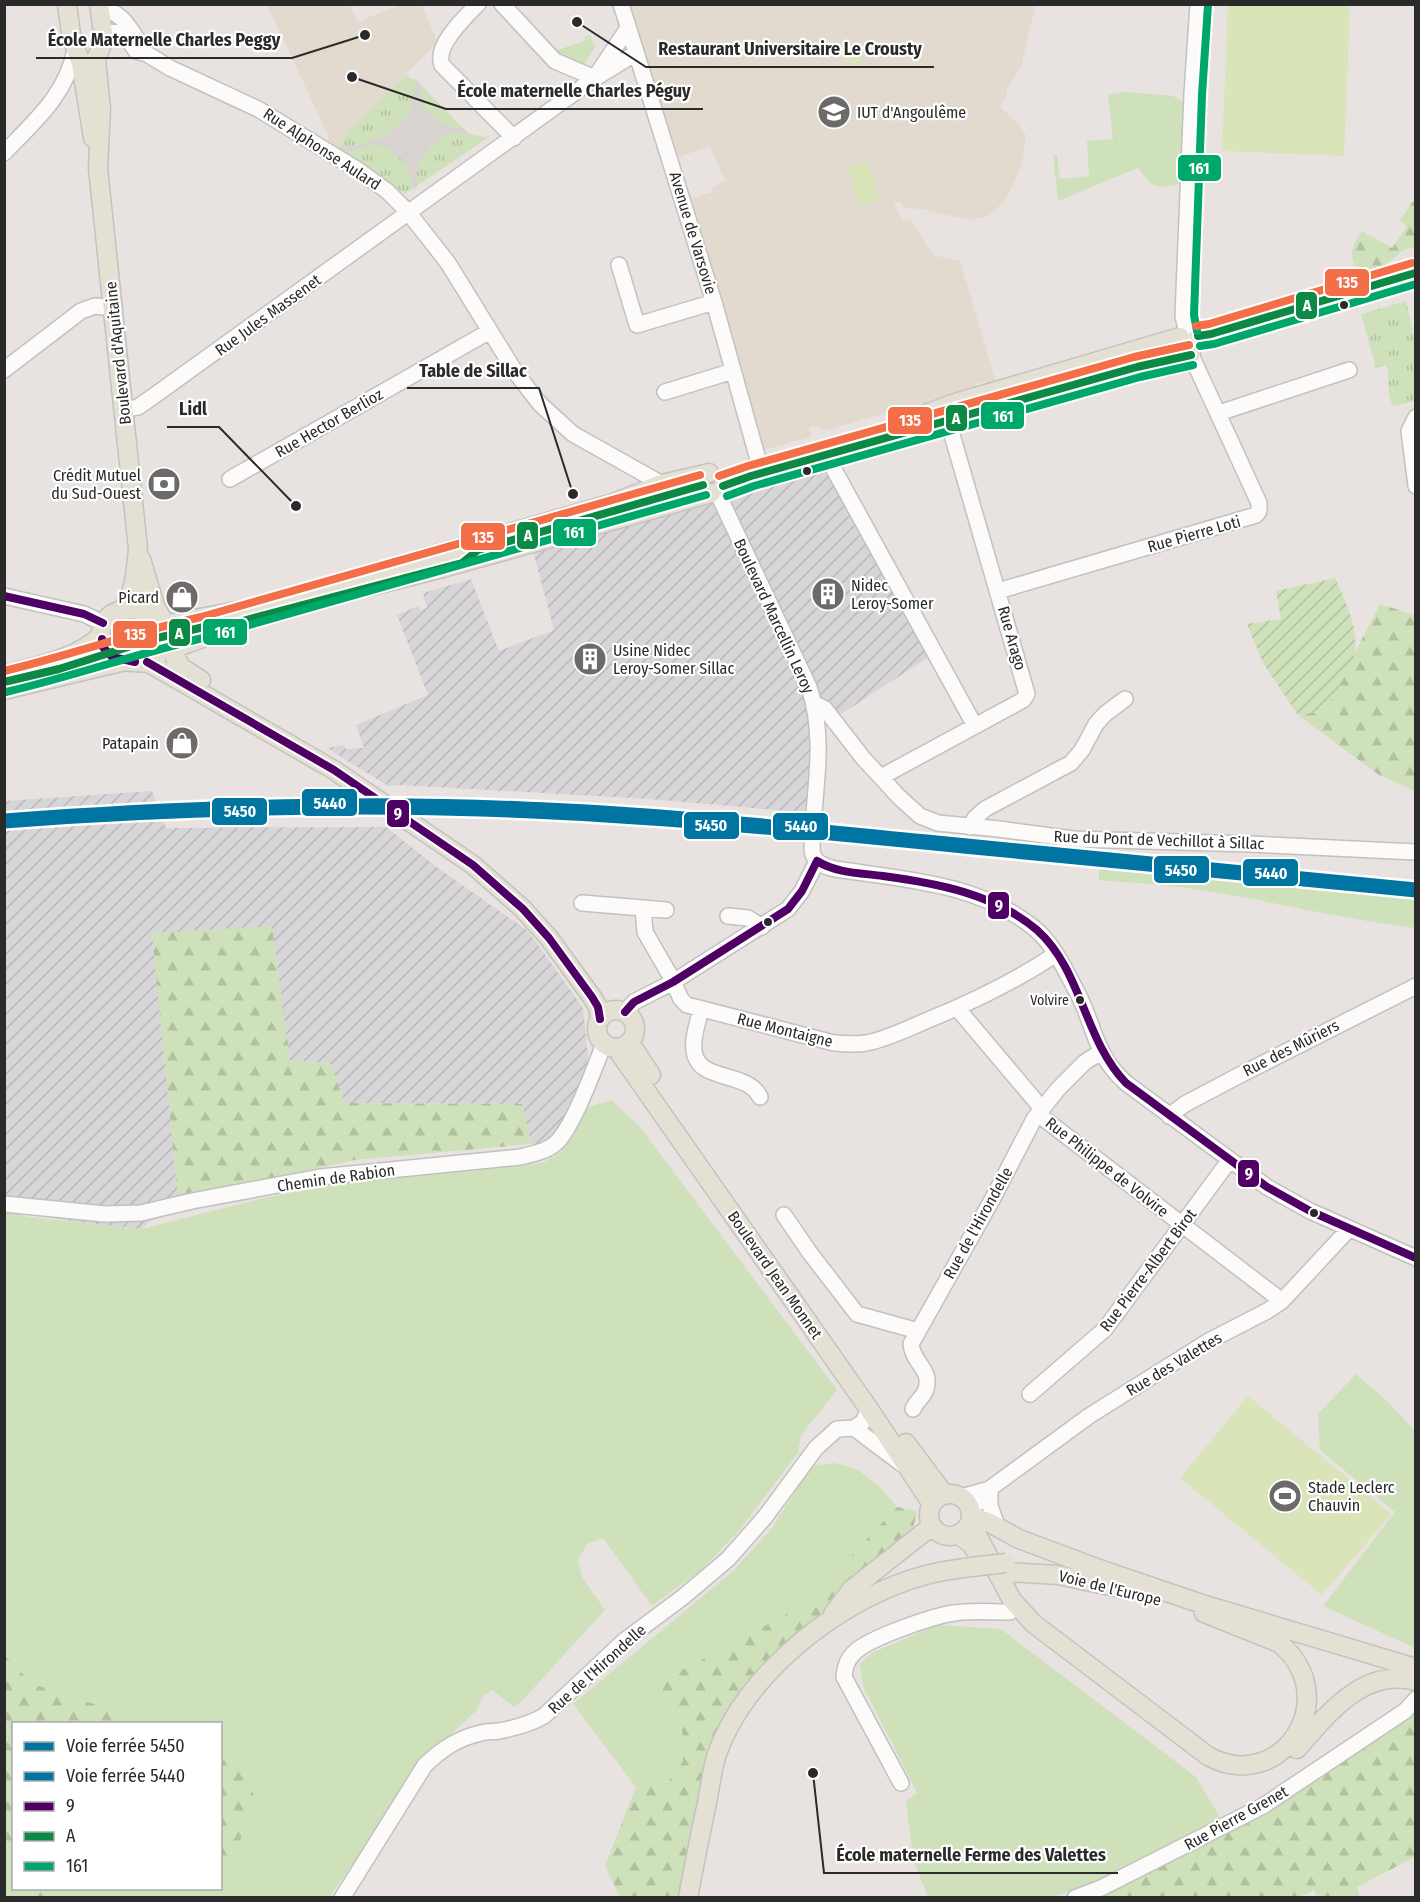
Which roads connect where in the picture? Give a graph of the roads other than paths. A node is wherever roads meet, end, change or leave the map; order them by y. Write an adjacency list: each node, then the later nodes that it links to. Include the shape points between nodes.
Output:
1 (478, 4): 16 (street, via 459,22 440,58)
2 (502, 4): 13 (street, via 555,61)
3 (621, 4): 7 (street, Avenue de Varsovie)
4 (1198, 4): 26 (street, Rue Pierre Loti, via 1183,316)
5 (66, 5): 9 (main road, Boulevard d'Aquitaine)
6 (99, 6): 8 (main road, Boulevard d'Aquitaine); 12 (street, Rue Alphonse Aulard, via 124,20)
7 (628, 28): 11 (street, Avenue de Varsovie); 13 (street)
8 (102, 33): 10 (main road, Boulevard d'Aquitaine, via 104,40); 12 (street, Rue Alphonse Aulard, via 123,32 136,51)
9 (75, 50): 10 (main road, via 84,54); 14 (main road, Boulevard d'Aquitaine); 15 (street, via 71,71)
10 (99, 52): 18 (main road, Boulevard d'Aquitaine)
11 (636, 53): 13 (street); 23 (street, Avenue de Varsovie)
12 (147, 54): 19 (street, Rue Alphonse Aulard, via 302,135 374,181)
13 (595, 78): 16 (street, Rue Jules Massenet)
14 (83, 85): 15 (street, via 73,80); 18 (main road, Boulevard d'Aquitaine)
15 (58, 94): 17 (street)
16 (514, 138): 19 (street, Rue Jules Massenet)
17 (4, 153)
18 (99, 157): 24 (main road, Boulevard d'Aquitaine)
19 (408, 212): 25 (street, Rue Alphonse Aulard, via 448,263); 31 (street, Rue Jules Massenet, via 151,398 138,407)
20 (619, 265): 23 (street, via 637,325)
21 (1416, 273): 26 (main road)
22 (1416, 286): 26 (main road)
23 (714, 302): 29 (street, Avenue de Varsovie)
24 (113, 308): 27 (street, via 95,306 81,311); 31 (main road, Boulevard d'Aquitaine)
25 (490, 331): 37 (street, Rue Hector Berlioz); 38 (street, Rue Alphonse Aulard, via 528,390 554,419 586,443)
26 (1191, 341): 32 (street, Rue Pierre Loti); 34 (main road, via 1174,360); 36 (main road, via 954,403 916,418)
27 (4, 370)
28 (1349, 370): 32 (street)
29 (733, 371): 30 (street); 36 (street, Avenue de Varsovie)
30 (665, 392)
31 (123, 410): 41 (main road, Boulevard d'Aquitaine)
32 (1219, 413): 42 (street, Rue Pierre Loti, via 1259,503 1256,515)
33 (1416, 417): 40 (street, via 1409,431)
34 (948, 421): 35 (main road); 42 (street, Rue Arago)
35 (826, 455): 39 (main road); 54 (street)
36 (759, 463): 39 (main road)
37 (230, 479)
38 (662, 484): 39 (main road); 45 (main road, via 613,503 276,601)
39 (715, 484): 47 (main road, via 443,568 246,620); 53 (street, Boulevard Marcellin Leroy)
40 (1416, 486)
41 (138, 549): 44 (main road, Boulevard d'Aquitaine, via 136,579); 45 (main road, Boulevard d'Aquitaine, via 155,606)
42 (998, 591): 54 (street, Rue Arago, via 1027,694 1023,700)
43 (4, 596): 46 (street, via 84,614)
44 (123, 609): 45 (main road, via 141,609); 46 (main road, via 115,612)
45 (165, 622): 47 (main road, via 175,634)
46 (102, 629): 48 (main road, via 108,652); 50 (main road, via 89,646)
47 (172, 650): 49 (main road); 56 (main road, via 182,668)
48 (125, 661): 49 (main road); 51 (main road)
49 (147, 662): 56 (main road)
50 (4, 675)
51 (4, 690)
52 (1125, 699): 57 (street, via 1096,724 1071,763 985,809)
53 (814, 703): 55 (street, Rue du Pont de Vechillot à Sillac, via 825,709); 59 (street, Boulevard Marcellin Leroy, via 819,758 812,854)
54 (975, 726): 55 (street, Rue Arago)
55 (881, 777): 57 (street, Rue du Pont de Vechillot à Sillac, via 927,819)
56 (363, 785): 70 (main road, via 476,859 528,903 578,961)
57 (970, 827): 58 (street, Rue du Pont de Vechillot à Sillac, via 1073,839)
58 (1414, 850)
59 (817, 861): 64 (street, via 797,899); 65 (street, via 835,869 968,892 1028,923)
60 (582, 903): 61 (street)
61 (643, 908): 62 (street); 66 (street, Rue Montaigne, via 645,932)
62 (666, 910)
63 (728, 916): 64 (street, via 748,918)
64 (762, 927): 66 (street)
65 (1056, 954): 68 (street, Rue Montaigne, via 1028,974); 72 (street, via 1079,995)
66 (673, 982): 69 (street, Rue Montaigne, via 683,1003); 70 (street)
67 (1416, 986): 75 (street, Rue des Mûriers, via 1236,1077)
68 (957, 1008): 69 (street, Rue Montaigne, via 892,1035 850,1045); 74 (street, Rue Philippe de Volvire)
69 (701, 1009): 73 (street, via 694,1041 696,1058 707,1070 751,1084)
70 (612, 1014): 71 (main road, via 597,1033); 71 (main road, via 632,1018 635,1026 634,1035)
71 (617, 1045): 77 (street, Chemin de Rabion, via 558,1142 520,1157 320,1177 141,1213 105,1214); 85 (main road, Boulevard Jean Monnet); 90 (main road)
72 (1101, 1052): 74 (street, Rue de l'Hirondelle, via 1085,1062); 75 (street, via 1115,1073)
73 (760, 1097)
74 (1040, 1110): 79 (street, Rue Philippe de Volvire, via 1043,1118); 83 (street, Rue de l'Hirondelle)
75 (1169, 1116): 76 (street)
76 (1229, 1161): 79 (street, Rue Pierre-Albert Birot); 80 (street, via 1267,1187)
77 (4, 1204)
78 (784, 1215): 83 (street, via 858,1314)
79 (1182, 1226): 82 (street, Rue Philippe de Volvire); 84 (street, Rue Pierre-Albert Birot, via 1105,1329)
80 (1349, 1229): 81 (street); 82 (street, Rue des Valettes)
81 (1416, 1258)
82 (1282, 1301): 89 (street, Rue des Valettes, via 1207,1342 1089,1416)
83 (918, 1331): 86 (street, Rue de l'Hirondelle, via 911,1344 912,1354 928,1378 924,1395)
84 (1030, 1394)
85 (869, 1408): 87 (street); 88 (main road, Boulevard Jean Monnet)
86 (913, 1409)
87 (854, 1428): 88 (street); 102 (street, Rue de l'Hirondelle, via 837,1429 816,1448 728,1559 624,1641 544,1716 530,1724 455,1741 442,1749 425,1765)
88 (909, 1468): 90 (main road, Boulevard Jean Monnet)
89 (990, 1490): 90 (street, Rue des Valettes); 92 (street, via 990,1506)
90 (958, 1511): 91 (main road, via 928,1512); 91 (main road, via 946,1536); 92 (main road); 94 (main road, via 971,1544)
91 (932, 1526): 96 (main road, via 852,1589 836,1611)
92 (998, 1528): 95 (main road)
93 (973, 1570): 95 (main road, Voie de l'Europe, bridge, via 1049,1565 1094,1573); 96 (main road, Voie de l'Europe, via 925,1575 876,1594); 104 (main road, Voie de l'Europe, via 874,1603 840,1622 772,1678 738,1725 726,1752 718,1777)
94 (1010, 1604): 95 (main road, via 1208,1756 1232,1764 1257,1764 1289,1744 1301,1727 1307,1687 1300,1667 1279,1643); 99 (main road, via 1032,1634 1201,1763 1230,1774 1254,1775 1278,1766 1356,1689 1391,1678); 101 (street, via 924,1620 867,1644 845,1664 844,1677)
95 (1203, 1608): 97 (main road); 98 (main road, Voie de l'Europe)
96 (807, 1637): 103 (main road, Voie de l'Europe, via 750,1692 717,1753)
97 (1416, 1668)
98 (1416, 1675)
99 (1416, 1681)
100 (1416, 1700): 105 (street, Rue Pierre Grenet, via 1405,1712 1263,1806)
101 (901, 1783)
102 (342, 1898)
103 (688, 1898)
104 (698, 1898)
105 (1075, 1898)

